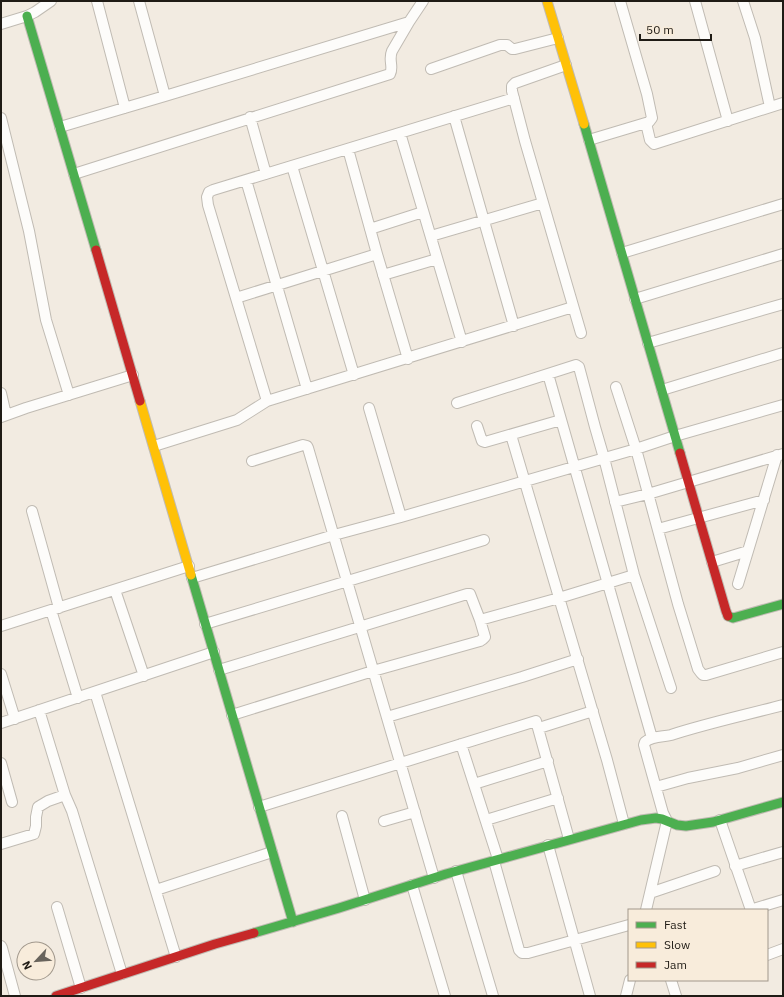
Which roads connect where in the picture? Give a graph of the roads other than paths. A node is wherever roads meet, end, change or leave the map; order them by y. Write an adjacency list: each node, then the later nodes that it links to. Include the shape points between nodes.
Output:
1 (50, 1): 9 (street)
2 (97, 1): 19 (street)
3 (139, 1): 15 (street)
4 (547, 1): 12 (street)
5 (620, 1): 24 (street, via 652,115 651,121)
6 (695, 1): 23 (street)
7 (743, 1): 18 (street, via 755,38)
8 (421, 2): 11 (street)
9 (27, 16): 10 (street); 25 (street)
10 (1, 22)
11 (409, 22): 15 (street); 21 (street, via 390,56 390,74)
12 (558, 38): 13 (street); 14 (street, via 515,49 500,45)
13 (566, 65): 16 (street, via 515,83 512,86); 27 (street)
14 (431, 69)
15 (165, 96): 19 (street)
16 (514, 98): 20 (street); 33 (street)
17 (783, 102): 18 (street)
18 (770, 107): 23 (street)
19 (125, 108): 25 (street)
20 (454, 116): 26 (street); 36 (street)
21 (250, 117): 30 (street); 31 (street)
22 (1, 118): 63 (street, via 29,231 46,320)
23 (728, 120): 24 (street, via 654,144 650,140)
24 (646, 123): 27 (street)
25 (60, 127): 30 (street)
26 (400, 133): 28 (street); 35 (street)
27 (589, 140): 39 (street)
28 (348, 149): 29 (street); 37 (street)
29 (292, 166): 31 (street); 43 (street)
30 (74, 174): 57 (street)
31 (266, 174): 32 (street)
32 (246, 180): 45 (street); 46 (street, via 211,191 207,197)
33 (543, 203): 36 (street); 49 (street)
34 (783, 204): 39 (street)
35 (423, 212): 37 (street); 38 (street)
36 (483, 220): 38 (street); 50 (street)
37 (370, 229): 40 (street)
38 (430, 236): 42 (street)
39 (622, 253): 47 (street)
40 (377, 254): 43 (street); 44 (street)
41 (783, 254): 47 (street)
42 (437, 259): 44 (street); 52 (street)
43 (324, 270): 45 (street); 58 (street)
44 (383, 275): 55 (street)
45 (277, 285): 46 (street); 60 (street)
46 (236, 298): 64 (street)
47 (635, 299): 53 (street)
48 (783, 304): 53 (street)
49 (573, 308): 50 (street); 51 (street)
50 (514, 326): 52 (street)
51 (581, 333)
52 (462, 342): 55 (street)
53 (648, 343): 61 (street)
54 (783, 353): 61 (street)
55 (408, 359): 58 (street)
56 (548, 374): 65 (street); 69 (street); 76 (street, via 576,365 579,367)
57 (133, 375): 63 (street); 73 (street)
58 (354, 375): 60 (street)
59 (616, 387): 74 (street)
60 (307, 389): 64 (street)
61 (662, 390): 72 (street)
62 (1, 393): 68 (street)
63 (69, 395): 68 (street)
64 (266, 402): 73 (street, via 237,420)
65 (457, 403)
66 (783, 405): 72 (street)
67 (368, 408): 85 (street)
68 (4, 416)
69 (561, 420): 71 (street); 78 (street)
70 (477, 426): 71 (street, via 484,442)
71 (511, 435): 79 (street)
72 (675, 436): 74 (street); 80 (street)
73 (154, 446): 92 (street)
74 (636, 449): 76 (street); 81 (street)
75 (780, 454): 80 (street); 82 (street)
76 (604, 458): 78 (street); 83 (street)
77 (252, 461): 88 (street, via 303,445 307,446)
78 (574, 466): 79 (street); 96 (street)
79 (524, 480): 85 (street); 99 (street)
80 (689, 482): 81 (street); 86 (street)
81 (648, 494): 83 (street); 87 (street)
82 (764, 500): 86 (street); 90 (street)
83 (616, 502): 93 (street)
84 (32, 512): 101 (street)
85 (401, 517): 88 (street)
86 (699, 517): 87 (street); 91 (street)
87 (658, 529): 107 (street, via 678,604 702,675)
88 (334, 535): 94 (street); 95 (street)
89 (484, 540): 95 (street)
90 (748, 551): 91 (street); 97 (street)
91 (712, 562): 100 (street, via 730,618)
92 (189, 566): 94 (street); 98 (street)
93 (634, 575): 96 (street); 113 (street)
94 (192, 578): 103 (street)
95 (347, 581): 103 (street); 105 (street)
96 (607, 583): 99 (street); 124 (street)
97 (738, 584)
98 (115, 590): 101 (street); 112 (street)
99 (560, 598): 102 (street); 108 (street)
100 (783, 604)
101 (55, 609): 104 (street); 115 (street)
102 (480, 620): 105 (street, via 470,594 467,594); 110 (street, via 485,637 480,641)
103 (206, 624): 106 (street)
104 (1, 626)
105 (360, 626): 109 (street); 110 (street)
106 (214, 652): 109 (street); 112 (street)
107 (783, 652)
108 (578, 659): 118 (street); 120 (street)
109 (219, 670): 119 (street)
110 (374, 672): 119 (street); 120 (street)
111 (1, 674): 121 (street)
112 (144, 676): 114 (street)
113 (671, 688)
114 (95, 692): 115 (street); 155 (street)
115 (78, 698): 117 (street)
116 (783, 705): 124 (street)
117 (40, 710): 121 (street); 132 (street)
118 (593, 711): 123 (street); 143 (street)
119 (232, 714): 136 (street)
120 (387, 717): 129 (street)
121 (14, 719): 122 (street)
122 (1, 723)
123 (539, 728): 125 (street, via 536,720); 127 (street)
124 (652, 738): 131 (street, via 644,745)
125 (461, 744): 129 (street); 130 (street)
126 (783, 755): 131 (street)
127 (548, 761): 130 (street); 133 (street)
128 (1, 763): 134 (street)
129 (400, 763): 136 (street); 137 (street)
130 (474, 784): 139 (street)
131 (656, 787): 142 (street)
132 (65, 795): 145 (street, via 38,807 34,834); 170 (street)
133 (558, 798): 139 (street); 144 (street)
134 (12, 802)
135 (783, 802): 140 (street)
136 (259, 807): 147 (street)
137 (415, 812): 141 (street); 153 (street)
138 (342, 816): 157 (street)
139 (486, 820): 149 (street)
140 (720, 820): 142 (street, via 686,826); 150 (street)
141 (384, 821)
142 (667, 821): 143 (street, via 650,818); 156 (street)
143 (624, 824): 144 (street)
144 (569, 839): 146 (street)
145 (1, 844)
146 (548, 845): 149 (street); 165 (street)
147 (272, 852): 155 (street); 163 (street)
148 (783, 852): 150 (street)
149 (496, 860): 151 (street); 165 (street, via 520,952 528,953)
150 (735, 866): 161 (street)
151 (456, 871): 153 (street); 177 (street)
152 (715, 871): 156 (street)
153 (434, 878): 154 (street)
154 (412, 885): 157 (street); 176 (street)
155 (156, 890): 169 (street)
156 (650, 893): 160 (street)
157 (365, 900): 163 (street)
158 (783, 900): 162 (street)
159 (57, 907): 173 (street)
160 (646, 909)
161 (750, 909)
162 (753, 909)
163 (293, 922): 169 (street)
164 (628, 925): 165 (street)
165 (575, 941): 178 (street)
166 (1, 946): 174 (street)
167 (783, 949): 168 (street)
168 (768, 954)
169 (176, 957): 170 (street)
170 (122, 974): 173 (street)
171 (630, 981): 179 (street)
172 (671, 981): 180 (street)
173 (80, 988): 175 (street)
174 (15, 996)
175 (56, 996)
176 (445, 996)
177 (494, 996)
178 (590, 996)
179 (626, 996)
180 (676, 996)

